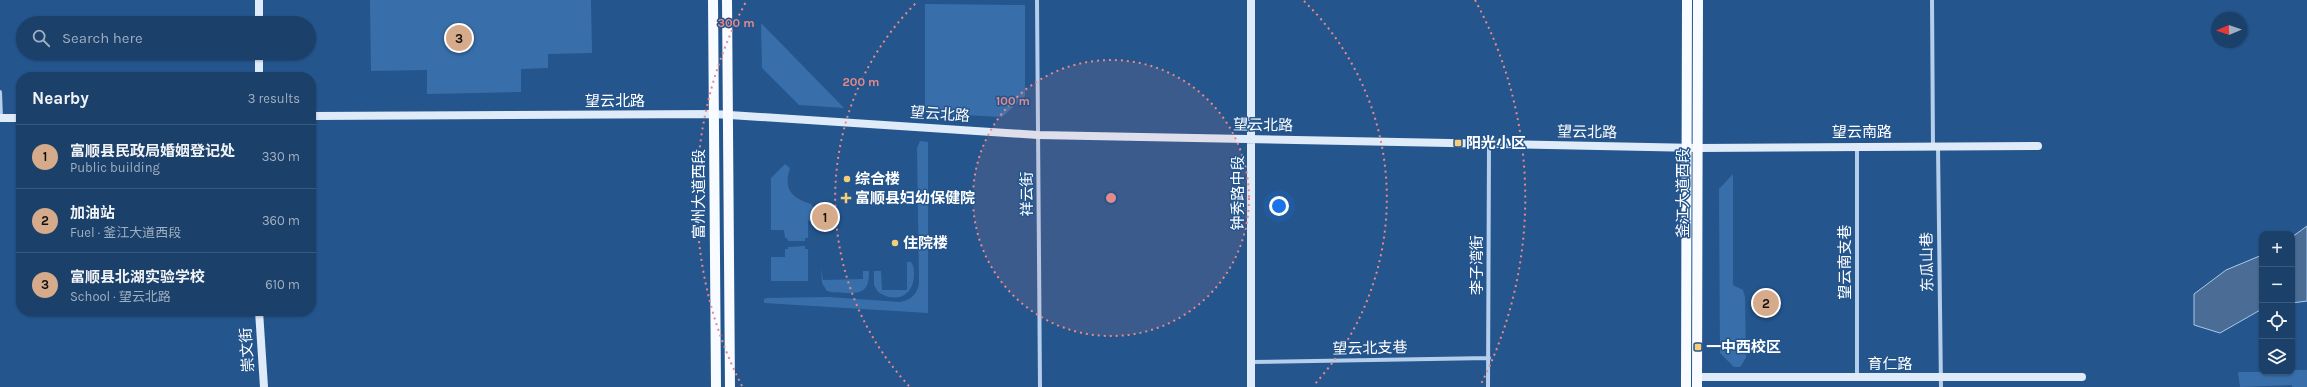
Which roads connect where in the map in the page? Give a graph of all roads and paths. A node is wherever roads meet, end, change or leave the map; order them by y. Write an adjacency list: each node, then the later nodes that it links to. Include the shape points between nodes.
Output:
1 (259, 0): 9 (street)
2 (713, 0): 13 (main road, 富州大道西段)
3 (727, 0): 14 (main road, 富州大道西段)
4 (1037, 0): 18 (street, 祥云街)
5 (1251, 0): 19 (street, 钟秀路中段)
6 (1687, 0): 24 (main road, 釜江大道西段)
7 (1698, 0): 25 (main road, 釜江大道西段)
8 (1932, 0): 23 (street, 东瓜山巷)
9 (259, 16)
10 (259, 60): 11 (street)
11 (259, 72)
12 (0, 92): 16 (street)
13 (714, 114): 14 (street, 望云北路); 15 (street, 望云北路); 34 (main road, 富州大道西段)
14 (728, 115): 18 (street, 望云北路); 35 (main road, 富州大道西段)
15 (316, 116)
16 (0, 118): 17 (street)
17 (16, 118)
18 (1038, 135): 19 (street, 望云北路); 36 (street, 祥云街)
19 (1252, 139): 20 (street, 望云北路); 28 (street, 钟秀路中段)
20 (1489, 144): 24 (street, 望云北路); 27 (street, 李子湾街)
21 (1857, 146): 23 (street, 望云南路); 25 (street, 望云南路); 31 (street, 望云南支巷)
22 (2038, 146): 23 (street, 望云南路)
23 (1936, 147): 29 (street, 东瓜山巷)
24 (1686, 148): 25 (street, 望云南路); 39 (main road, 釜江大道西段)
25 (1698, 148): 32 (main road, 釜江大道西段)
26 (259, 316): 33 (street, 崇文街)
27 (1489, 358): 28 (street, 望云北支巷); 38 (street, 李子湾街)
28 (1251, 362): 37 (street, 钟秀路中段)
29 (1940, 377): 30 (street, 育仁路); 31 (street, 育仁路); 40 (street, 东瓜山巷)
30 (2082, 377)
31 (1858, 378): 32 (street, 育仁路)
32 (1697, 382)
33 (264, 387)
34 (716, 387)
35 (730, 387)
36 (1040, 387)
37 (1251, 387)
38 (1488, 387)
39 (1686, 387)
40 (1940, 387)

